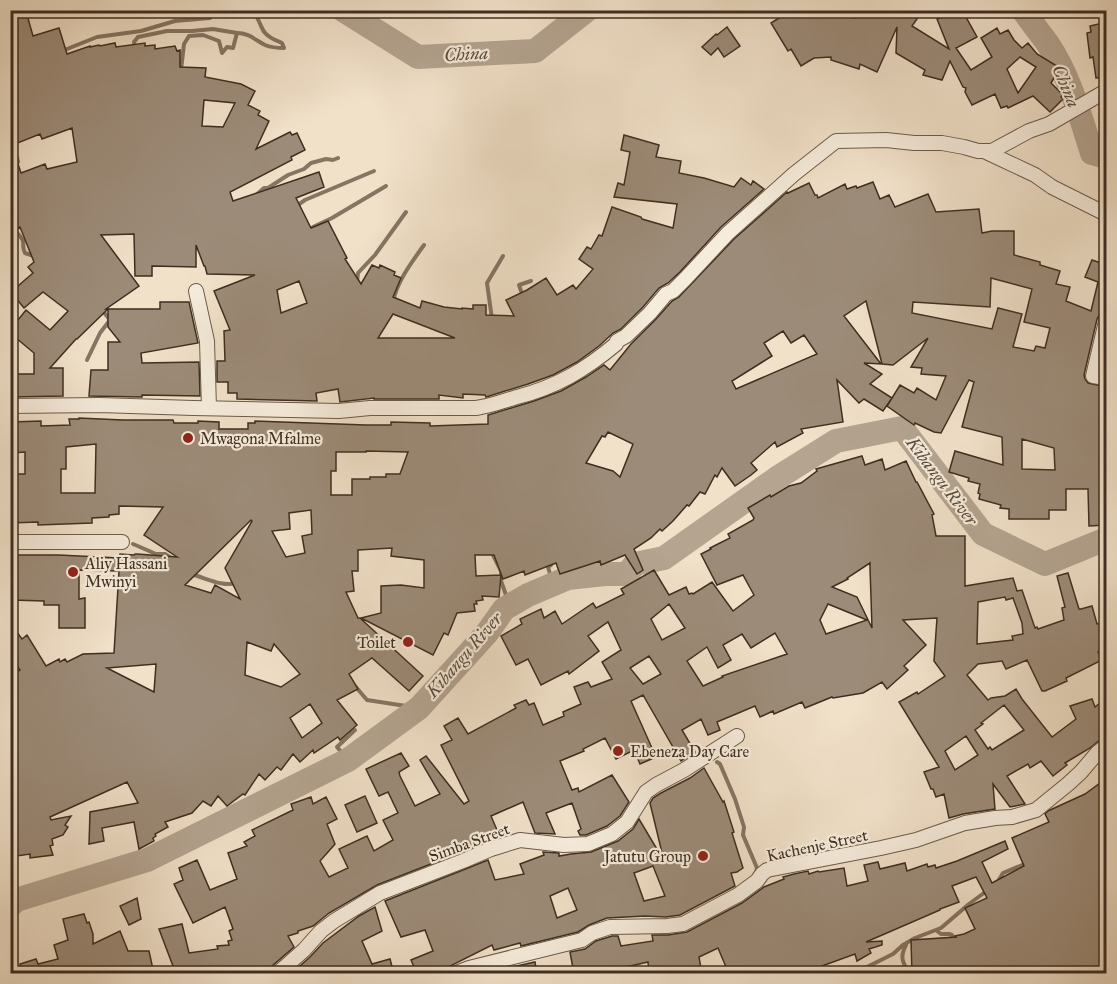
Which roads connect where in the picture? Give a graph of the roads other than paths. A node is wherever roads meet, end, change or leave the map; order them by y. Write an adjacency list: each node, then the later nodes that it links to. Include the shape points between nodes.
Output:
1 (1107, 91): 2 (street, via 1049,124)
2 (986, 152): 3 (street); 8 (street, via 942,143 836,141 728,233 673,291 599,359 529,395 476,408)
3 (1107, 214)
4 (196, 291): 8 (street, via 207,340)
5 (1107, 321): 6 (street, via 1093,376)
6 (1107, 378)
7 (10, 406): 8 (street)
8 (209, 408)
9 (10, 542): 10 (street)
10 (122, 542)
11 (737, 736): 13 (street, Simba Street, via 646,792 627,822 612,834 588,844 520,840 380,893 321,931)
12 (1107, 746): 14 (street, Kachenje Street, via 1036,810 965,823 881,848 767,870 738,895 683,924 610,927 582,940)
13 (277, 974)
14 (454, 974)

